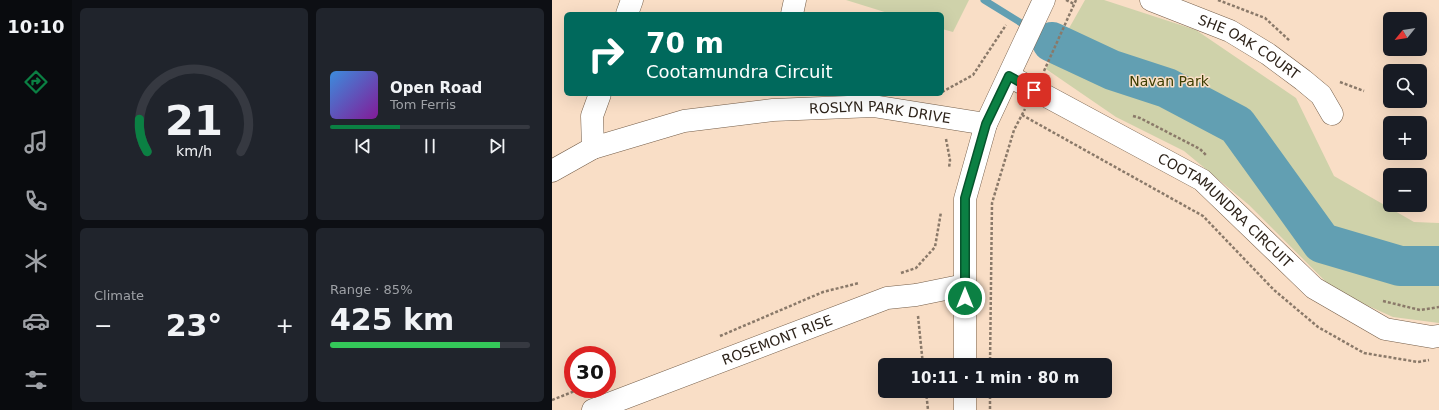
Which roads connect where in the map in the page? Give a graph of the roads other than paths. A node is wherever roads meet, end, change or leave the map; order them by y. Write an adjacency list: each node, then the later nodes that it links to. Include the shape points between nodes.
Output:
1 (632, 0): 5 (street)
2 (795, 0): 6 (street)
3 (1151, 0): 10 (street, SHE OAK COURT, via 1230,32 1268,54 1321,95)
4 (1041, 7): 7 (street)
5 (628, 12)
6 (792, 12)
7 (1009, 76): 11 (street); 15 (street, COOTAMUNDRA CIRCUIT, via 1038,82 1202,180 1314,288 1385,329)
8 (599, 96): 12 (street, via 592,116)
9 (774, 102): 11 (street, ROSLYN PARK DRIVE, via 872,106); 12 (street, ROSLYN PARK DRIVE, via 684,121)
10 (1332, 114)
11 (986, 124): 14 (street, via 966,196)
12 (593, 148): 13 (street, ROSLYN PARK DRIVE)
13 (552, 171)
14 (965, 285): 16 (street); 18 (street, ROSEMONT RISE, via 916,296 887,298)
15 (1439, 336)
16 (965, 358)
17 (964, 398): 19 (street)
18 (593, 410)
19 (964, 410)

